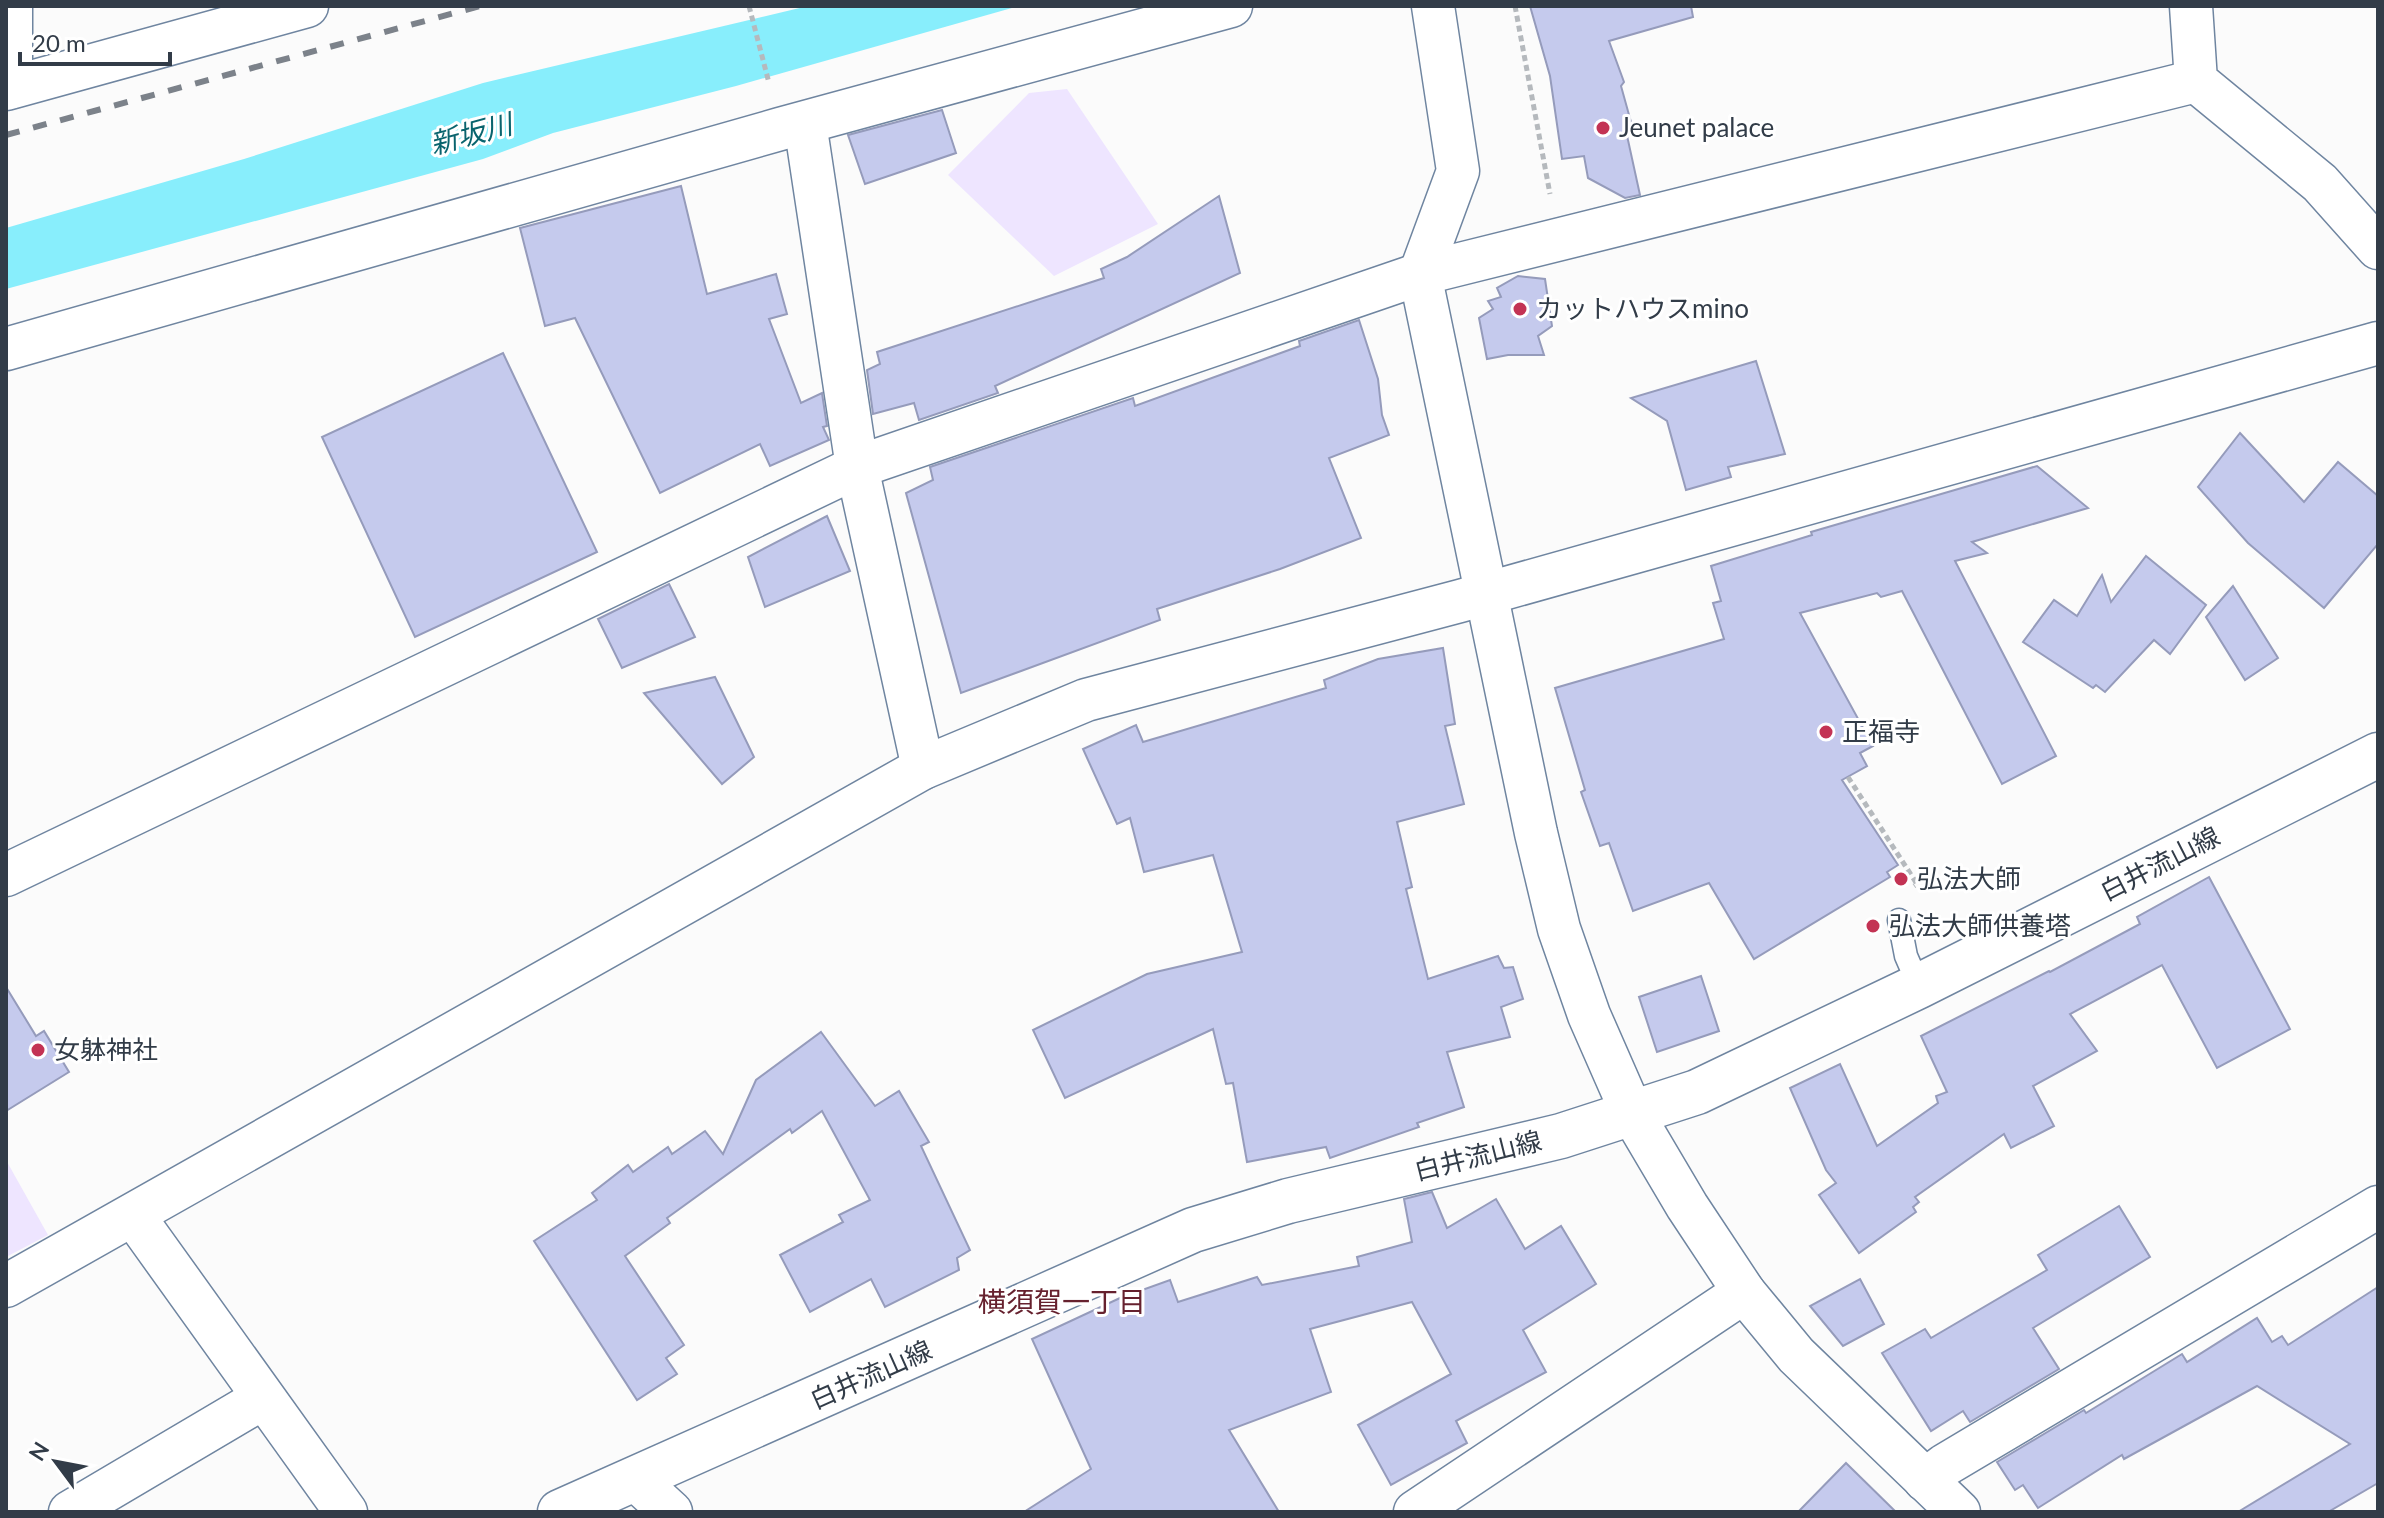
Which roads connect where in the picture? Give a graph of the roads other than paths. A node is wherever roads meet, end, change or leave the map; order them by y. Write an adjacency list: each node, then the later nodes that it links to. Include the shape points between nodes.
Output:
1 (11, 6): 7 (street)
2 (307, 6): 7 (street)
3 (1231, 6): 8 (street)
4 (1433, 6): 10 (street, via 1458,171)
5 (2191, 6): 6 (street)
6 (2196, 81): 9 (street, via 2320,183); 10 (street)
7 (9, 88)
8 (805, 123): 12 (street); 13 (street)
9 (2378, 248)
10 (1420, 274): 13 (street); 14 (street)
11 (2378, 343): 14 (street)
12 (6, 349)
13 (857, 467): 16 (street); 17 (street)
14 (1488, 593): 16 (street, via 1086,700); 20 (street, via 1559,929)
15 (2378, 755): 19 (main road, 白井流山線)
16 (923, 768): 22 (street)
17 (8, 865)
18 (1899, 920): 19 (lane)
19 (1919, 986): 20 (main road, 白井流山線, via 1697,1092)
20 (1632, 1113): 24 (street); 26 (main road, 白井流山線, via 1193,1230)
21 (2378, 1207): 27 (street)
22 (133, 1215): 23 (street); 25 (street)
23 (6, 1286)
24 (1744, 1292): 27 (street, via 1796,1355); 32 (street)
25 (263, 1398): 28 (street); 29 (street)
26 (635, 1479): 30 (main road, 白井流山線); 31 (street)
27 (1925, 1480): 33 (street)
28 (70, 1512)
29 (346, 1512)
30 (560, 1512)
31 (671, 1512)
32 (1415, 1512)
33 (1959, 1512)

